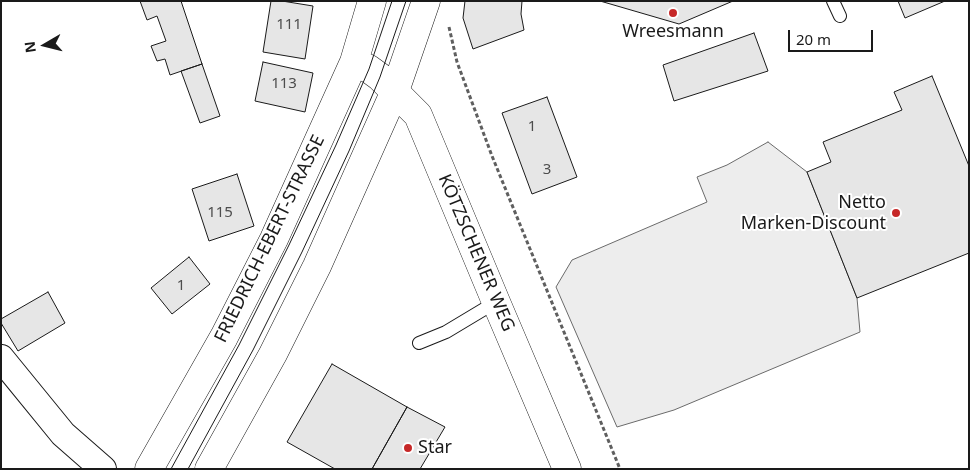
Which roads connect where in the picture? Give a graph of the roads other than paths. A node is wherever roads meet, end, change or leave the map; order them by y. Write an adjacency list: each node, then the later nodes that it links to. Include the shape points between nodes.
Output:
1 (372, 1): 5 (main road, FRIEDRICH-EBERT-STRASSE)
2 (426, 1): 6 (main road)
3 (833, 1): 4 (lane)
4 (840, 16)
5 (354, 62): 6 (main road, KÖTZSCHENER WEG); 11 (main road, FRIEDRICH-EBERT-STRASSE, via 274,239 224,337)
6 (396, 91): 7 (main road, KÖTZSCHENER WEG, via 418,115); 12 (main road, via 317,266)
7 (496, 302): 8 (lane, via 446,332); 13 (main road, KÖTZSCHENER WEG)
8 (419, 343)
9 (1, 358): 10 (street, via 63,434)
10 (103, 469)
11 (149, 469)
12 (209, 469)
13 (567, 469)

